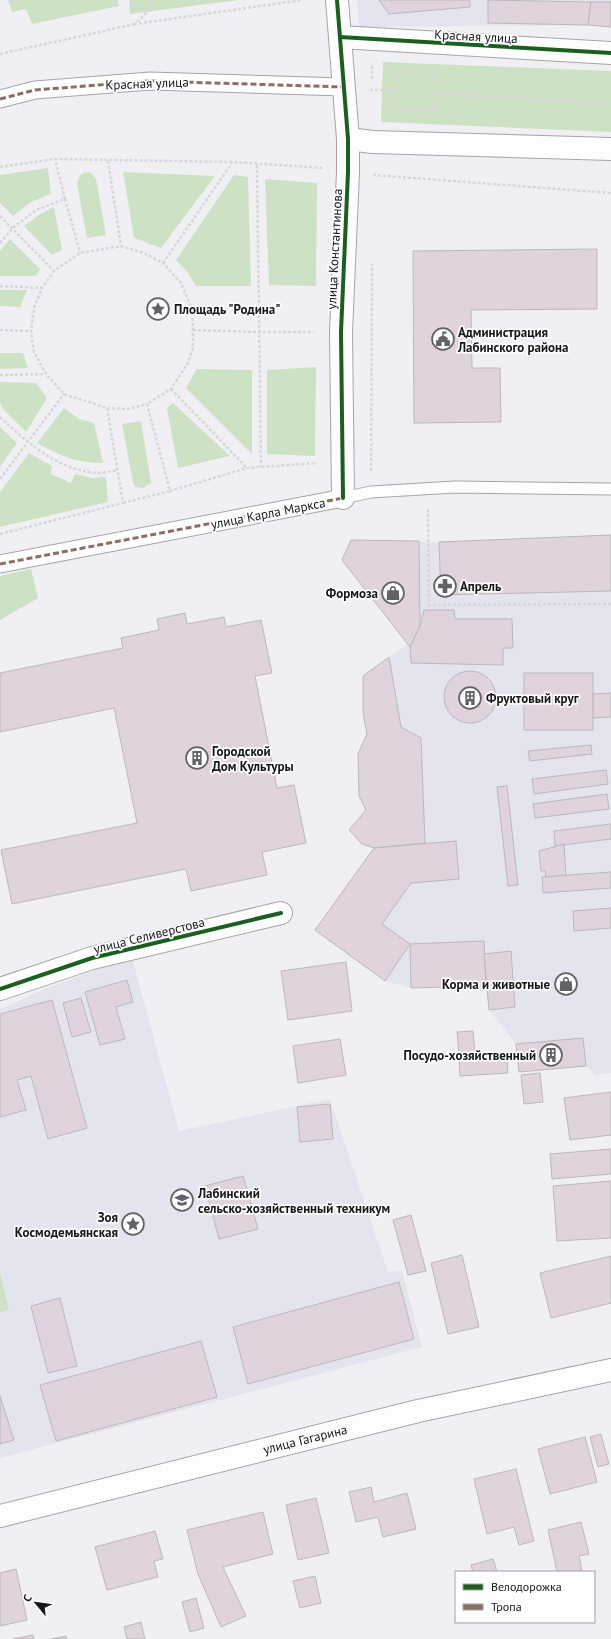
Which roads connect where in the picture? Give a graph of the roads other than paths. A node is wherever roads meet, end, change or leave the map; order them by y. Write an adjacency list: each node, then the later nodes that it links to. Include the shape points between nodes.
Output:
1 (337, 0): 2 (street, улица Константинова)
2 (340, 37): 3 (street, Красная улица); 4 (street, улица Константинова)
3 (611, 53)
4 (342, 87): 5 (street, Красная улица, via 150,80 36,90); 6 (street, улица Константинова)
5 (0, 99)
6 (348, 139): 7 (street, via 373,142); 9 (street, улица Константинова, via 341,332)
7 (611, 149)
8 (611, 489): 9 (lane, улица Карла Маркса, via 455,487 371,492)
9 (343, 498): 10 (street, улица Карла Маркса)
10 (0, 564)
11 (281, 913): 12 (street, улица Селиверстова, via 92,958)
12 (0, 989)
13 (611, 1370): 14 (street, улица Гагарина, via 418,1411)
14 (0, 1516)

